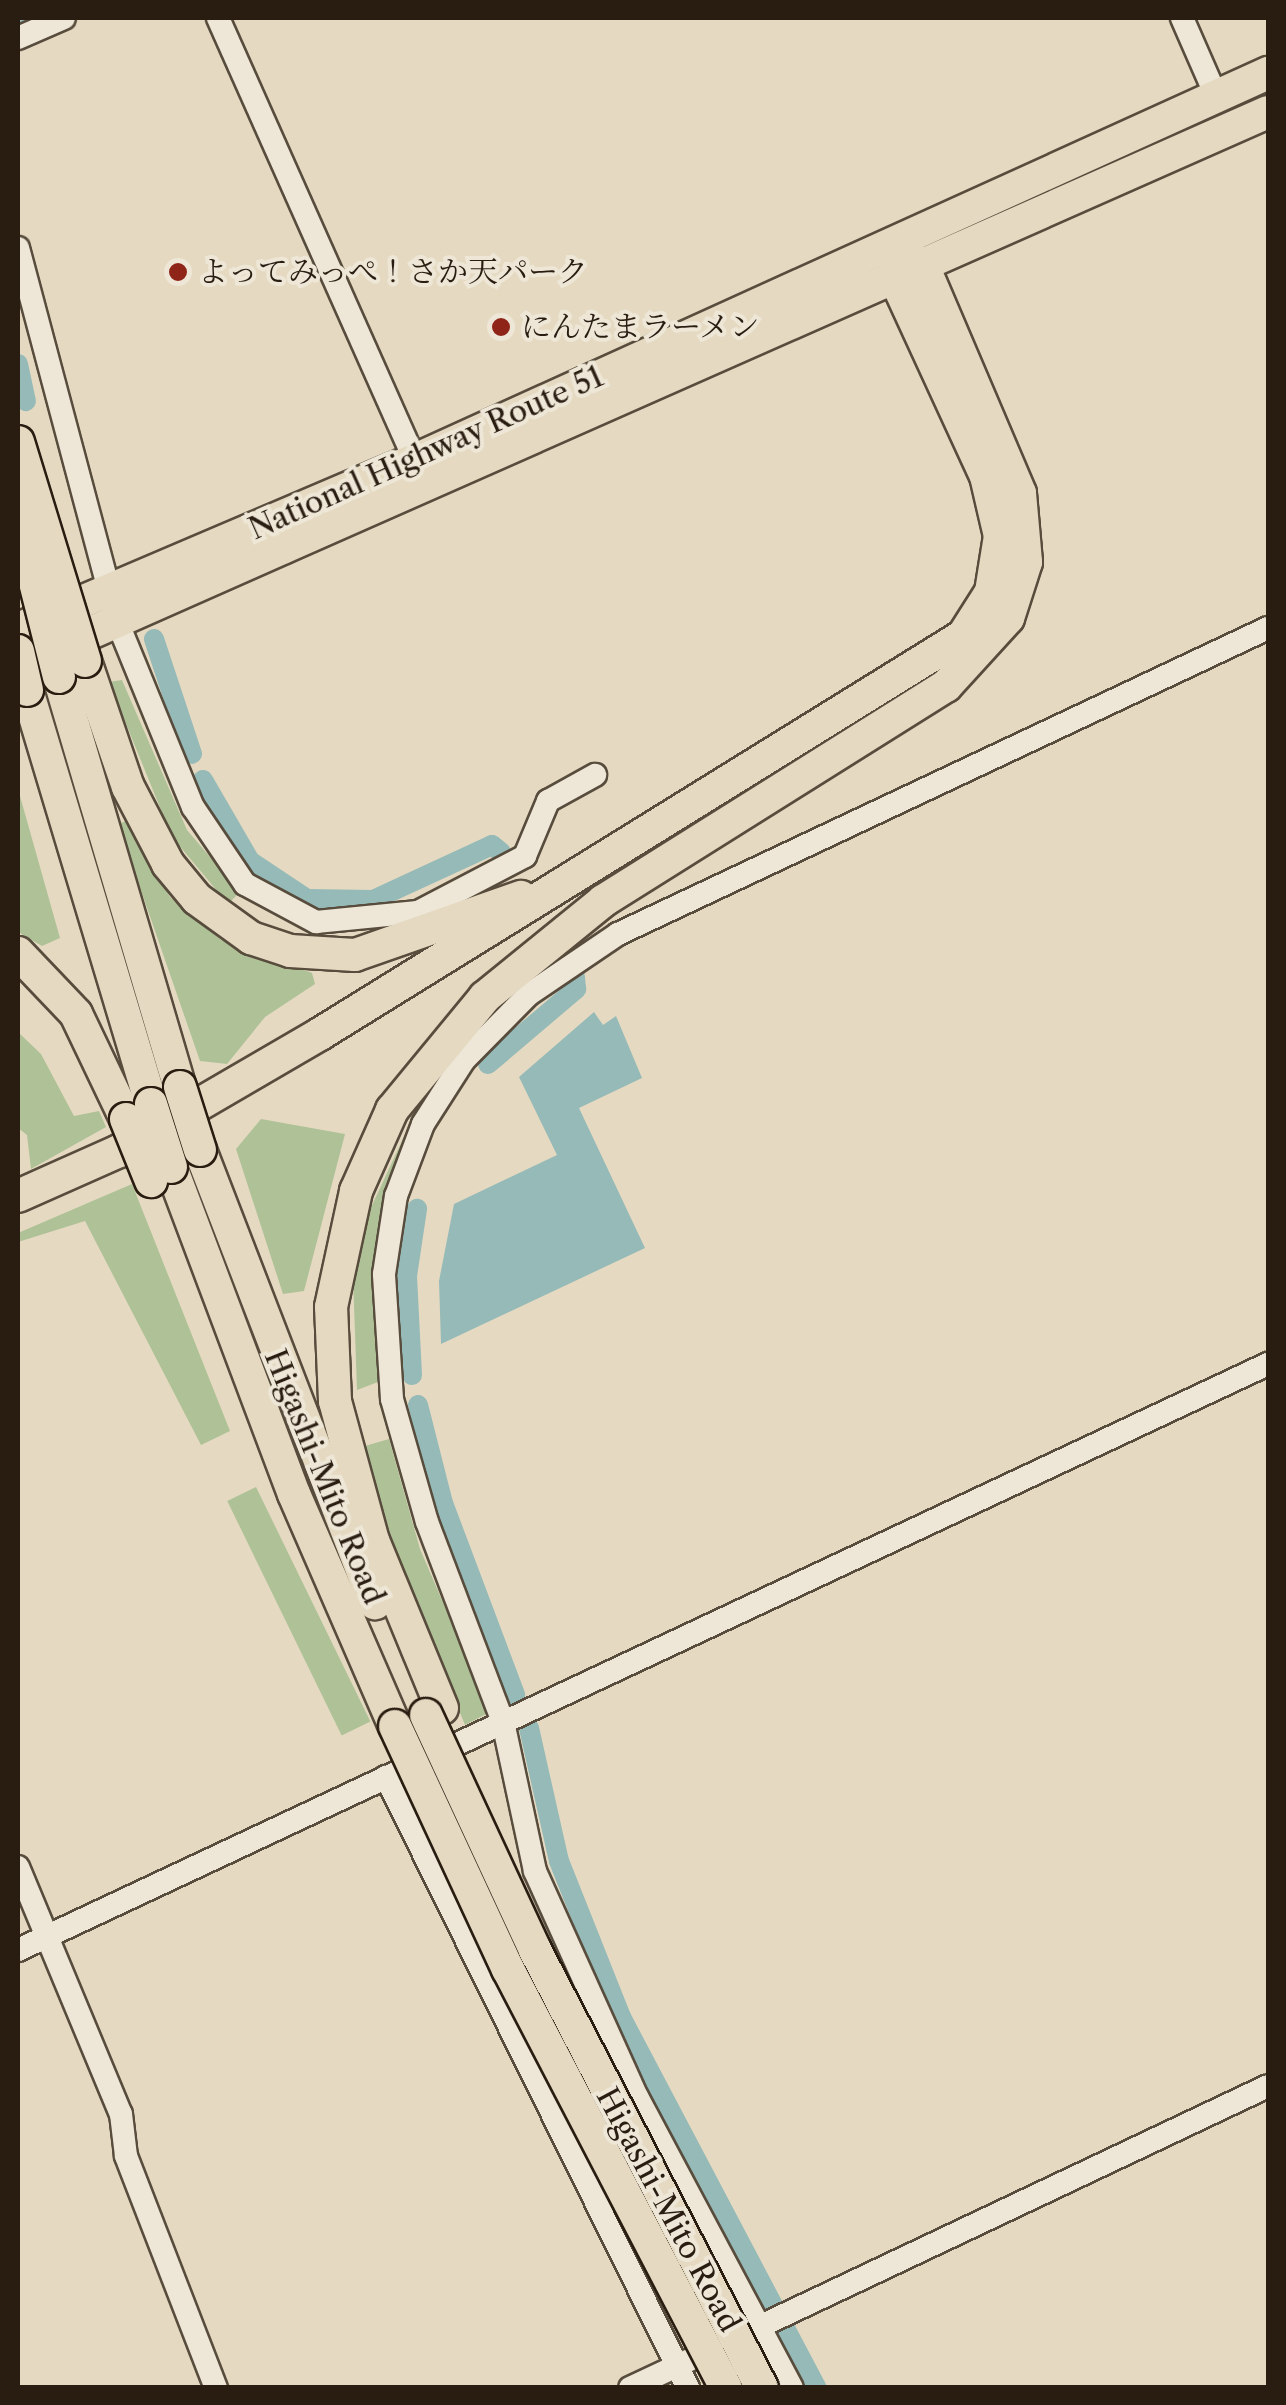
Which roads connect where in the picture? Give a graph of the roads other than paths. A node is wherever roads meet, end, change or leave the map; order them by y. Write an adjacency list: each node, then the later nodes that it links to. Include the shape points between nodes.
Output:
1 (64, 18): 4 (street)
2 (218, 18): 12 (street)
3 (1182, 18): 6 (street)
4 (18, 38)
5 (1268, 73): 6 (highway, National Highway Route 51)
6 (1216, 96): 8 (highway, National Highway Route 51)
7 (1268, 112): 10 (highway, National Highway Route 51)
8 (894, 245): 10 (highway); 12 (highway, National Highway Route 51)
9 (18, 248): 14 (street)
10 (909, 272): 14 (highway, National Highway Route 51); 21 (highway, via 996,508 998,567 980,613 928,666); 22 (highway, via 1020,493 1026,562 1008,618 946,686)
11 (18, 442): 18 (highway, bridge)
12 (415, 460): 14 (highway, National Highway Route 51)
13 (18, 515): 18 (highway, Higashi-Mito Road, bridge)
14 (112, 606): 16 (highway, National Highway Route 51); 19 (highway, National Highway Route 51); 20 (street, via 193,807 227,862 262,898 316,922 378,922 460,892 525,856 548,801)
15 (1268, 628): 29 (street, via 618,934 528,995 464,1060 408,1159 384,1314 411,1468)
16 (18, 629)
17 (18, 652): 19 (highway, bridge)
18 (72, 669): 21 (highway, via 161,852 197,900 252,938 290,951 355,955); 28 (highway, Higashi-Mito Road, bridge, via 200,1150)
19 (22, 677): 24 (highway)
20 (594, 775)
21 (546, 889): 25 (highway, via 504,924 119,1151)
22 (603, 901): 26 (highway, via 552,916 122,1168); 28 (highway, via 485,997 418,1069 372,1148 335,1267 330,1357 346,1454)
23 (18, 953): 24 (highway, via 76,1014)
24 (138, 1111): 28 (highway, Higashi-Mito Road, bridge, via 284,1498)
25 (18, 1196)
26 (18, 1216)
27 (1268, 1364): 29 (street)
28 (421, 1717): 40 (highway, Higashi-Mito Road, bridge, via 508,1969); 41 (highway, Higashi-Mito Road, bridge)
29 (503, 1722): 30 (street); 35 (street, via 535,1871 622,2068)
30 (386, 1777): 32 (street); 36 (street)
31 (18, 1867): 32 (street)
32 (49, 1936): 33 (street); 37 (street)
33 (18, 1950)
34 (1268, 2086): 35 (street)
35 (772, 2321): 36 (street); 42 (street)
36 (676, 2365): 38 (street); 39 (street)
37 (216, 2388)
38 (630, 2388)
39 (688, 2388)
40 (726, 2388)
41 (762, 2388)
42 (792, 2388)

